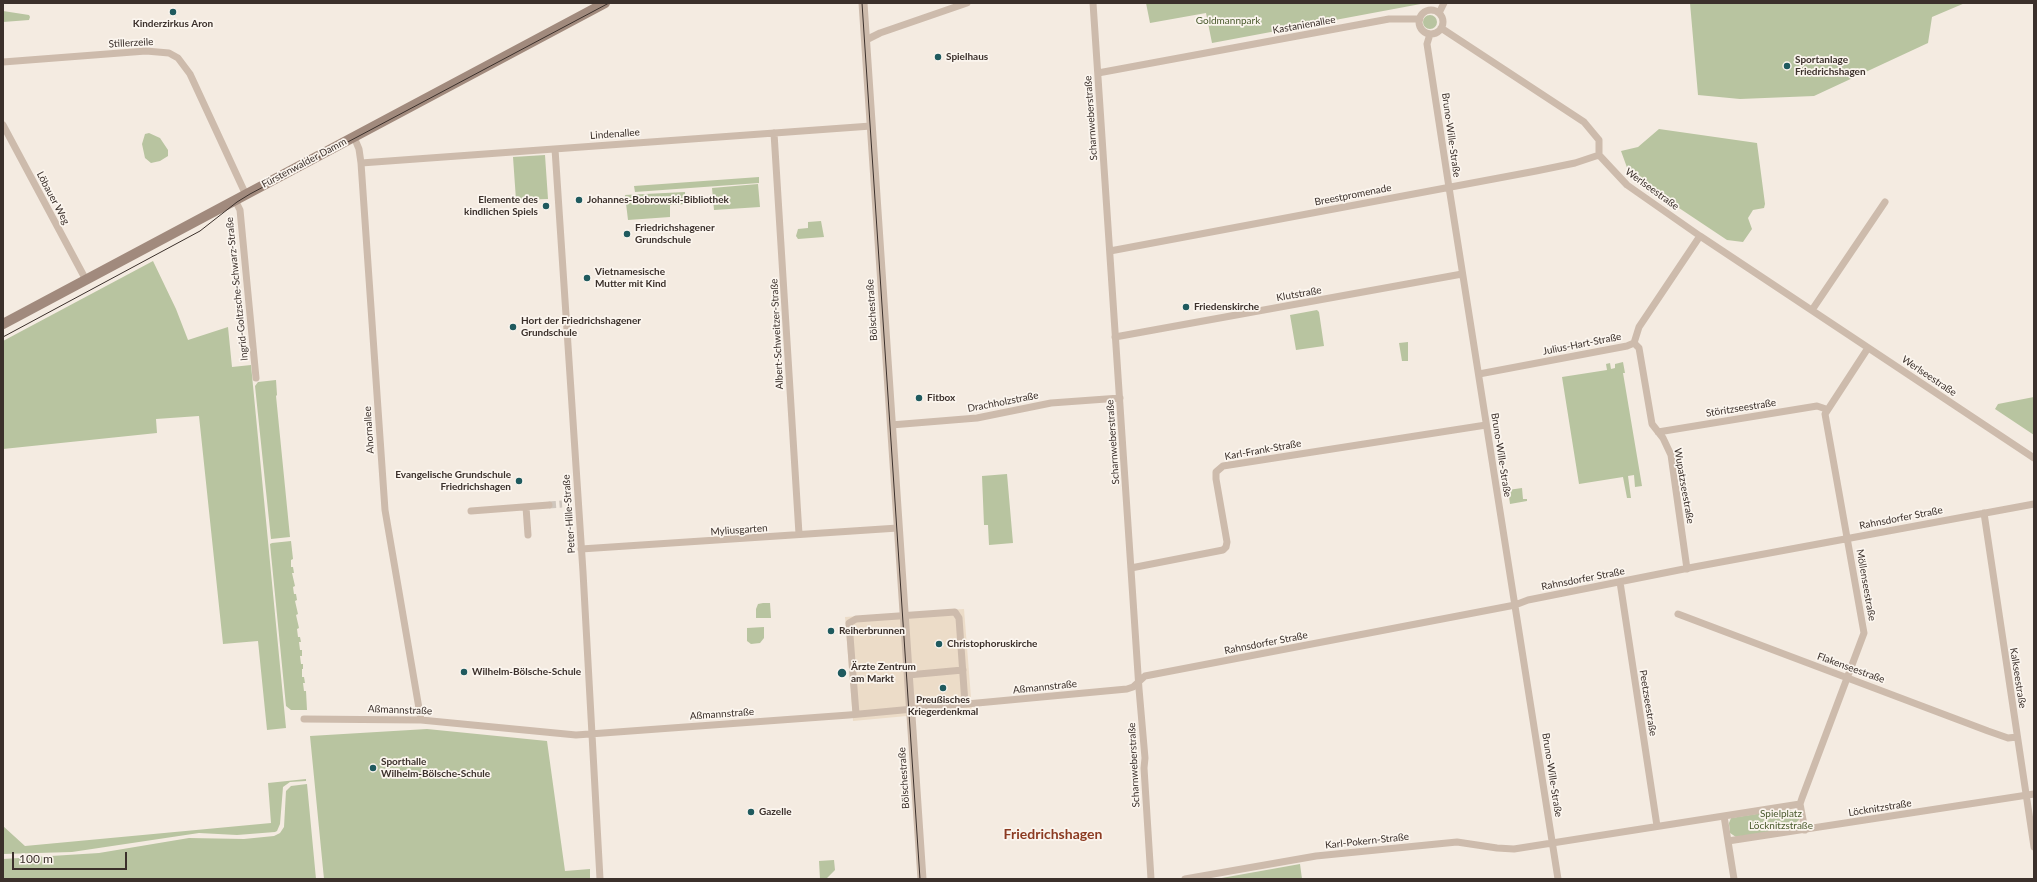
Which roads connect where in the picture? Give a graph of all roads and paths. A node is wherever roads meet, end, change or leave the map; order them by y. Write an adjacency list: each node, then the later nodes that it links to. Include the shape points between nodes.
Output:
1 (605, 3): 16 (main road, Fürstenwalder Damm)
2 (863, 3): 10 (street, Bölschestraße)
3 (967, 3): 10 (street)
4 (1093, 3): 12 (street, Scharnweberstraße)
5 (1444, 3): 6 (street)
6 (1439, 13): 7 (street, via 1428,11); 8 (street, via 1442,18)
7 (1420, 19): 9 (street, via 1421,29); 12 (street, Kastanienallee, via 1389,19)
8 (1441, 28): 9 (street); 18 (street, via 1584,122 1599,140)
9 (1430, 34): 20 (street, Bruno-Wille-Straße, via 1427,44)
10 (866, 40): 14 (street, Bölschestraße)
11 (3, 62): 21 (street, Stillerzeile, via 146,51 169,53 178,58 190,74)
12 (1098, 73): 25 (street, Scharnweberstraße)
13 (3, 125): 27 (street, Löbauer Weg)
14 (871, 126): 15 (street, Lindenallee); 37 (street, Bölschestraße)
15 (774, 133): 17 (street, Lindenallee); 47 (street, Albert-Schweitzer-Straße)
16 (354, 137): 19 (street, Ahornallee); 21 (main road, Fürstenwalder Damm)
17 (555, 149): 19 (street, Lindenallee); 50 (street, Peter-Hille-Straße)
18 (1599, 155): 20 (street, Breestpromenade, via 1575,163); 24 (street, Werlseestraße, via 1627,185)
19 (361, 163): 65 (street, Ahornallee, via 385,510)
20 (1449, 187): 25 (street, Breestpromenade); 26 (street, Bruno-Wille-Straße)
21 (246, 195): 22 (main road, Fürstenwalder Damm)
22 (235, 200): 27 (main road, Fürstenwalder Damm); 34 (street, Ingrid-Goltzsche-Schwarz-Straße, via 239,207)
23 (1885, 202): 28 (street)
24 (1700, 236): 28 (street, Werlseestraße); 31 (street, Julius-Hart-Straße, via 1639,327)
25 (1110, 251): 30 (street, Scharnweberstraße)
26 (1462, 274): 30 (street, Klutstraße); 33 (street, Bruno-Wille-Straße)
27 (86, 280): 29 (main road, Fürstenwalder Damm)
28 (1812, 310): 32 (street, Werlseestraße)
29 (3, 324)
30 (1115, 337): 35 (street, Scharnweberstraße)
31 (1634, 343): 33 (street, Julius-Hart-Straße); 39 (street, Wupatzseestraße, via 1639,348 1652,424)
32 (1868, 348): 36 (street); 40 (street, Werlseestraße)
33 (1479, 374): 38 (street, Bruno-Wille-Straße)
34 (256, 378)
35 (1120, 398): 37 (street, Drachholzstraße, via 1065,401 977,418); 51 (street, Scharnweberstraße)
36 (1826, 409): 39 (street, Störitzseestraße, via 1817,406); 49 (street, Möllenseestraße, via 1825,424)
37 (891, 425): 46 (street, Bölschestraße)
38 (1486, 425): 51 (street, Karl-Frank-Straße, via 1223,466 1216,472 1216,479 1226,547 1223,550); 54 (street, Bruno-Wille-Straße)
39 (1658, 432): 52 (street, Wupatzseestraße, via 1666,442 1671,455)
40 (2034, 458)
41 (2034, 504): 45 (street, Rahnsdorfer Straße)
42 (548, 505): 43 (street)
43 (526, 507): 44 (street); 48 (street)
44 (471, 511)
45 (1984, 513): 49 (street, Rahnsdorfer Straße); 67 (street, Kalkseestraße)
46 (898, 528): 47 (street, Myliusgarten); 56 (street, Bölschestraße)
47 (799, 534): 50 (street, Myliusgarten, via 786,537)
48 (528, 535)
49 (1848, 539): 52 (street, Rahnsdorfer Straße); 59 (street, Möllenseestraße, via 1864,633)
50 (581, 549): 66 (street, Peter-Hille-Straße)
51 (1131, 568): 60 (street, Scharnweberstraße)
52 (1687, 569): 53 (street, Rahnsdorfer Straße)
53 (1620, 582): 54 (street, Rahnsdorfer Straße, via 1528,600); 71 (street, Peetzseestraße)
54 (1515, 606): 60 (street, Rahnsdorfer Straße, via 1146,676); 74 (street, Bruno-Wille-Straße)
55 (1678, 614): 59 (street, Flakenseestraße)
56 (904, 616): 57 (street, via 955,612 960,618); 58 (street, Bölschestraße); 63 (street, via 856,619 849,623)
57 (963, 670): 58 (street); 61 (street)
58 (908, 675): 62 (street, Bölschestraße)
59 (1847, 677): 67 (street, Flakenseestraße, via 2008,738); 69 (street, Möllenseestraße)
60 (1139, 682): 61 (street, Aßmannstraße, via 1127,689); 78 (street, Scharnweberstraße)
61 (966, 704): 62 (street, Aßmannstraße)
62 (910, 709): 63 (street, Aßmannstraße); 77 (street, Bölschestraße)
63 (856, 714): 66 (street, Aßmannstraße)
64 (304, 719): 65 (street, Aßmannstraße)
65 (421, 720): 66 (street, Aßmannstraße)
66 (592, 734): 76 (street, Peter-Hille-Straße)
67 (2017, 737): 68 (street, Kalkseestraße)
68 (2030, 795): 72 (street, Löcknitzstraße); 75 (street, Kalkseestraße)
69 (1800, 804): 70 (street); 72 (street)
70 (1724, 816): 71 (street); 73 (street)
71 (1657, 826): 74 (street)
72 (1805, 830): 73 (street, Löcknitzstraße)
73 (1728, 841): 81 (street)
74 (1552, 843): 79 (street, Karl-Pokern-Straße, via 1506,849 1457,842 1330,854); 80 (street, Bruno-Wille-Straße)
75 (2034, 847)
76 (600, 879)
77 (922, 879)
78 (1152, 879)
79 (1185, 879)
80 (1558, 879)
81 (1734, 879)

